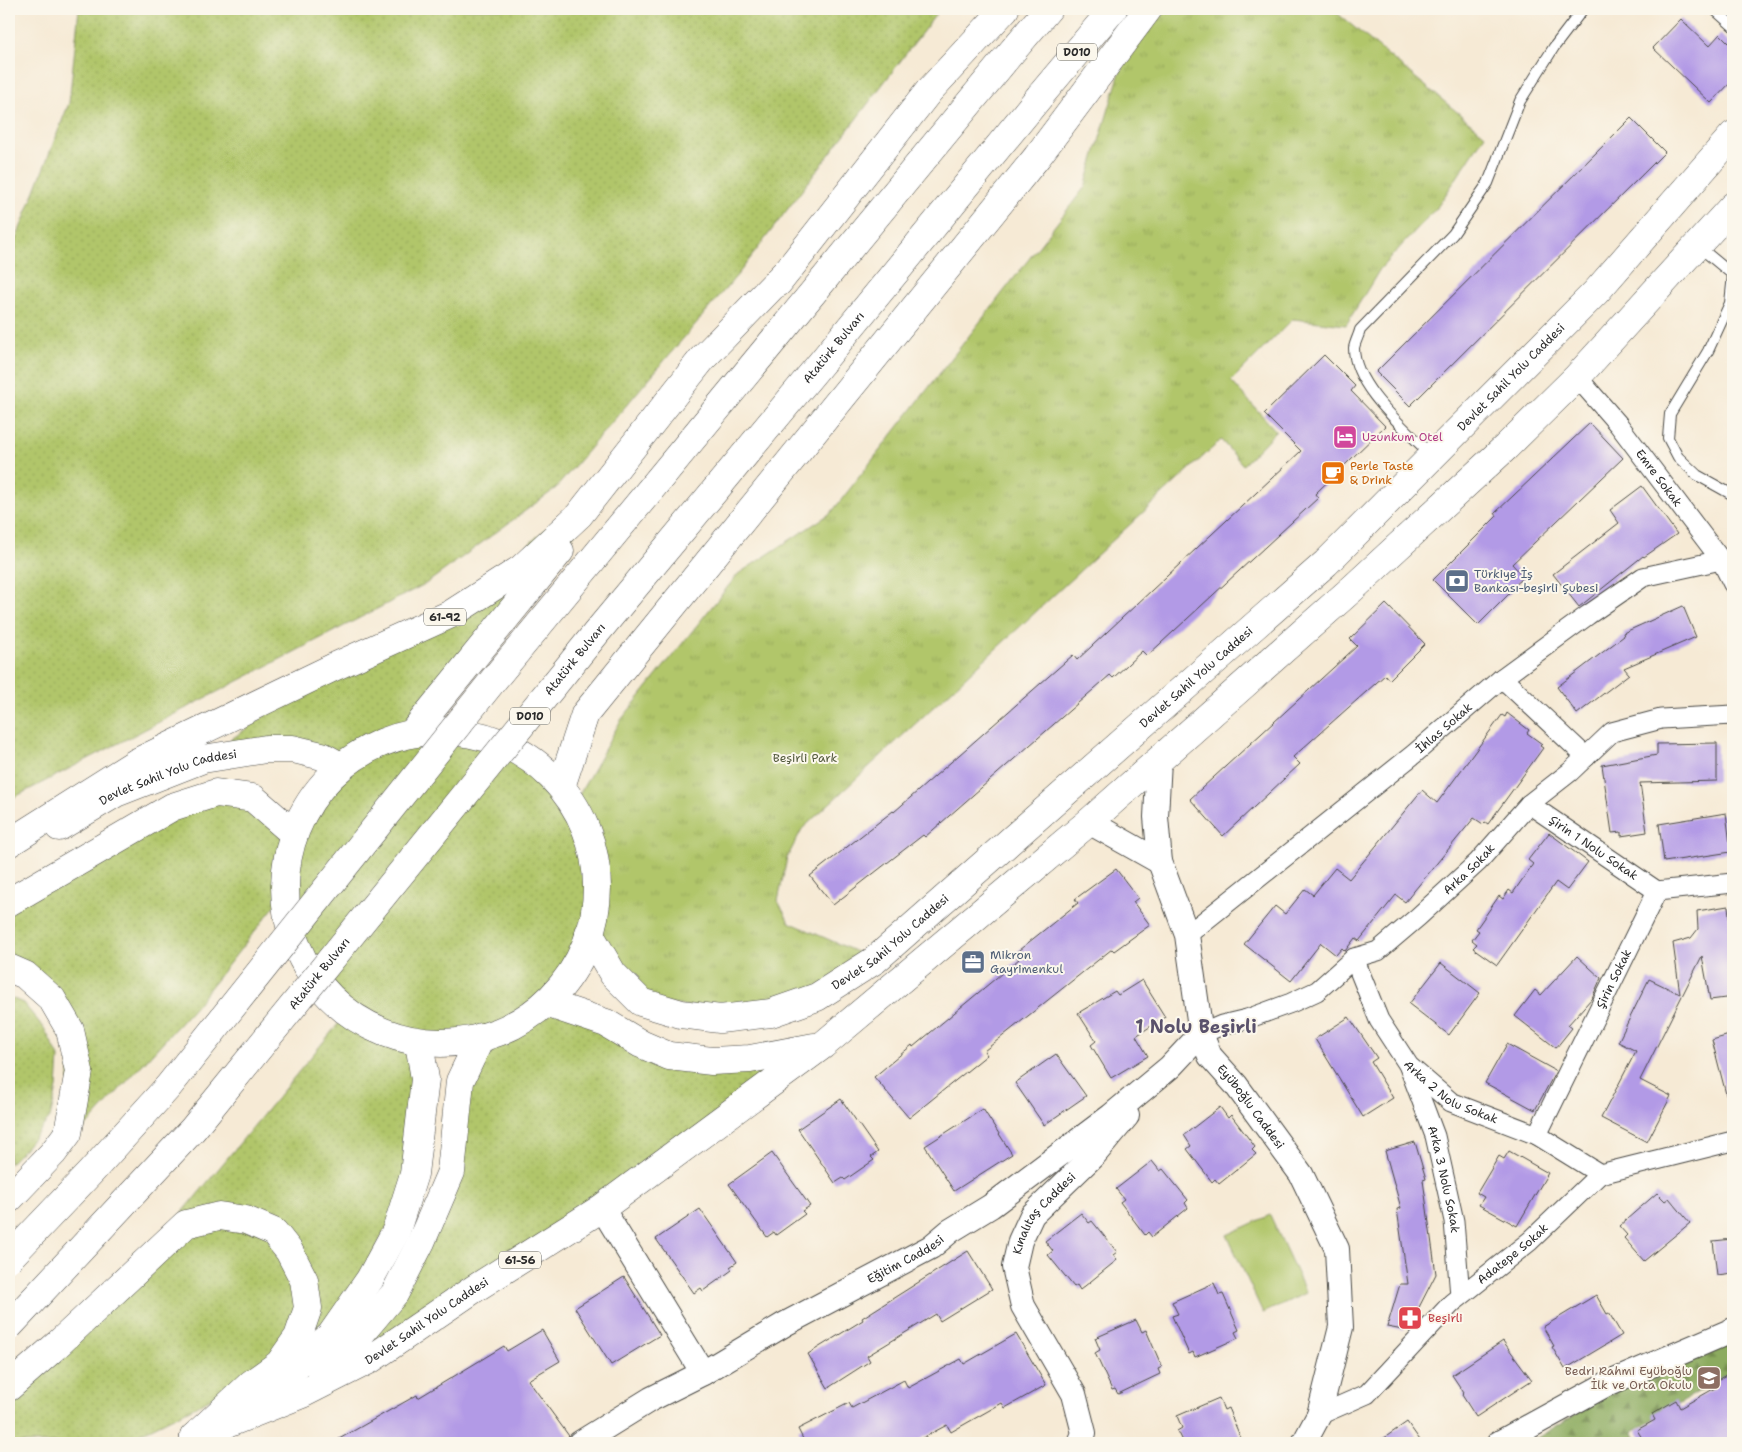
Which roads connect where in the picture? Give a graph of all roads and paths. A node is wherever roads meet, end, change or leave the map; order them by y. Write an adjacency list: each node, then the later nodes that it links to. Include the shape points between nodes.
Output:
1 (1005, 9): 11 (main road, via 929,91)
2 (1048, 9): 49 (main road, bridge, via 495,678 168,1087)
3 (1113, 9): 51 (main road, Atatürk Bulvarı / D010, bridge, via 597,632 193,1129)
4 (1148, 9): 23 (main road, via 1037,157 585,714)
5 (1583, 9): 13 (lane, via 1520,101 1488,182 1453,234 1360,330 1354,347 1360,376 1371,393)
6 (1714, 9): 7 (lane)
7 (1733, 26)
8 (1733, 135): 13 (main road, Devlet Sahil Yolu Caddesi, via 1596,292)
9 (1733, 206): 10 (main road, Devlet Sahil Yolu Caddesi)
10 (1698, 245): 12 (main road, Devlet Sahil Yolu Caddesi); 14 (lane, via 1733,275 1730,304 1708,351 1670,414 1668,438 1678,457 1697,475)
11 (789, 269): 19 (main road); 27 (main road, 61-92, via 702,359 579,515 520,569 451,614 136,762)
12 (1577, 377): 15 (street, Emre Sokak, via 1618,424); 21 (main road, Devlet Sahil Yolu Caddesi, via 1353,588)
13 (1432, 457): 33 (main road, Devlet Sahil Yolu Caddesi, via 1326,563 875,960 817,997 771,1013 720,1019 641,1002 613,974)
14 (1733, 495)
15 (1720, 560): 16 (street, Emre Sokak); 17 (street, İhlas Sokak, via 1643,577)
16 (1733, 584)
17 (1502, 678): 20 (street); 34 (street, İhlas Sokak, via 1406,760)
18 (1733, 715): 20 (street, Arka Sokak, via 1661,719 1612,732)
19 (414, 731): 22 (main road, via 386,739); 23 (main road, via 439,729 492,737 539,763)
20 (1586, 757): 24 (street, Arka Sokak)
21 (1159, 760): 25 (main road, Devlet Sahil Yolu Caddesi); 29 (street, Eyüboğlu Caddesi, via 1156,816)
22 (340, 766): 26 (main road, via 305,807); 28 (main road, Devlet Sahil Yolu Caddesi, via 322,756 293,749 266,749 203,759 116,793)
23 (561, 787): 33 (main road, via 575,802 595,852 598,905)
24 (1529, 804): 31 (street, Şirin 1 Nolu Sokak); 35 (street, Arka Sokak, via 1478,862 1418,917 1378,951)
25 (1089, 822): 29 (street); 41 (main road, Devlet Sahil Yolu Caddesi)
26 (293, 833): 32 (main road, via 253,798 216,793 172,807); 40 (main road, via 286,857 285,910 302,961 334,1003 374,1030)
27 (9, 843)
28 (9, 856)
29 (1160, 862): 34 (street, Eyüboğlu Caddesi)
30 (1733, 882): 31 (street)
31 (1657, 891): 44 (street, Şirin Sokak)
32 (9, 902)
33 (590, 933): 37 (main road, via 582,956)
34 (1187, 935): 38 (street, Eyüboğlu Caddesi)
35 (1354, 958): 38 (street, Arka Sokak, via 1316,991 1247,1020); 42 (street, Arka 2 Nolu Sokak, via 1379,1020)
36 (9, 968): 47 (main road, via 25,975 52,999 70,1030 79,1071 68,1133)
37 (549, 1004): 39 (main road, via 512,1027); 41 (main road, Devlet Sahil Yolu Caddesi, via 606,1023 669,1056 712,1061 750,1059)
38 (1201, 1034): 43 (street, Eğitim Caddesi); 56 (street, Eyüboğlu Caddesi, via 1210,1056 1236,1085 1301,1174 1337,1249 1341,1327)
39 (481, 1037): 40 (main road, via 467,1042); 55 (main road, Devlet Sahil Yolu Caddesi / 61-56, via 460,1081 451,1172 395,1293 335,1364)
40 (420, 1043): 57 (main road, via 425,1079 414,1174 396,1231 370,1279 331,1335 262,1398)
41 (824, 1045): 48 (main road, Devlet Sahil Yolu Caddesi / 61-56)
42 (1409, 1066): 44 (street, Arka 2 Nolu Sokak, via 1451,1102); 50 (street, Arka 3 Nolu Sokak, via 1437,1146 1454,1220)
43 (1148, 1086): 53 (street, Eğitim Caddesi, via 991,1206 930,1247 785,1324); 59 (street, Kınalıtaş Caddesi, via 1095,1154 1032,1215 1020,1241 1014,1268 1024,1306 1074,1394 1084,1433)
44 (1537, 1136): 46 (street, Arka 2 Nolu Sokak)
45 (1733, 1141): 46 (street, Adatepe Sokak)
46 (1600, 1174): 50 (street, Adatepe Sokak, via 1530,1241)
47 (9, 1199)
48 (602, 1208): 53 (street); 55 (main road, Devlet Sahil Yolu Caddesi / 61-56, via 370,1359)
49 (9, 1258)
50 (1460, 1296): 56 (street, Adatepe Sokak, via 1367,1394)
51 (9, 1326)
52 (1733, 1330): 61 (street, via 1605,1385)
53 (703, 1373): 58 (street, Eğitim Caddesi, via 651,1399)
54 (9, 1386): 57 (main road, via 186,1224 219,1216 246,1220 274,1232 289,1251 304,1280 308,1308 298,1336 279,1364 251,1384)
55 (265, 1409): 57 (main road, Devlet Sahil Yolu Caddesi / 61-56)
56 (1320, 1415): 60 (street, Eyüboğlu Caddesi)
57 (188, 1440)
58 (580, 1443)
59 (1080, 1443)
60 (1304, 1443)
61 (1499, 1443)

